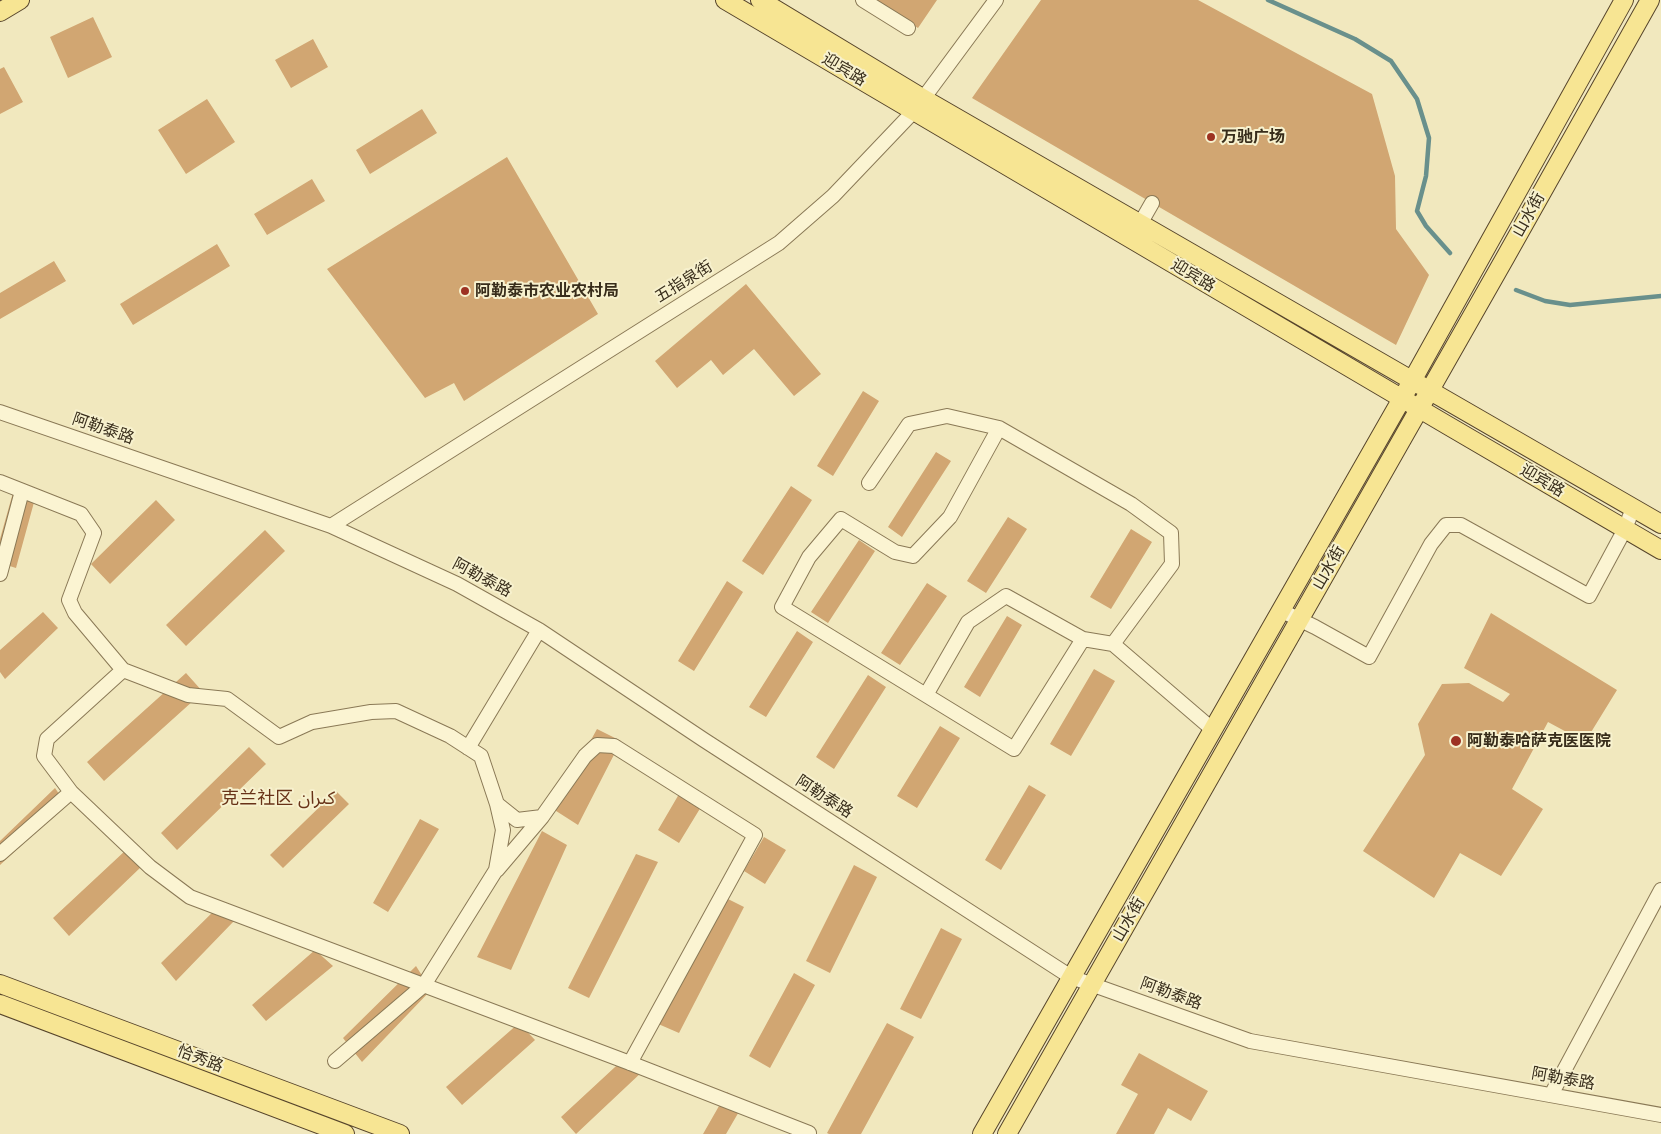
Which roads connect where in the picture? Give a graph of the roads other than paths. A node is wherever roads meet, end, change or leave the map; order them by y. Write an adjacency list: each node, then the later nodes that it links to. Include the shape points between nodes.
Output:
1 (20, 0): 8 (main road)
2 (725, 0): 10 (main road, 迎宾路)
3 (760, 0): 10 (main road, 迎宾路)
4 (863, 0): 9 (street)
5 (996, 0): 10 (street, 五指泉街)
6 (1624, 0): 13 (main road, 山水街)
7 (1650, 0): 14 (main road, 山水街)
8 (0, 12)
9 (908, 28)
10 (919, 105): 12 (main road, 迎宾路); 15 (main road, 迎宾路); 24 (street, 五指泉街, via 834,196 779,243)
11 (1152, 203): 12 (street)
12 (1140, 224): 13 (main road, 迎宾路)
13 (1412, 381): 14 (main road, 迎宾路); 15 (main road, 山水街)
14 (1429, 391): 16 (main road, 山水街); 22 (main road, 迎宾路)
15 (1402, 399): 16 (main road, 迎宾路); 28 (main road, 山水街)
16 (1419, 409): 25 (main road, 迎宾路); 29 (main road, 山水街)
17 (0, 412): 24 (street, 阿勒泰路)
18 (999, 428): 20 (street, via 946,416 909,424); 32 (street, via 1131,504 1172,533 1172,564); 34 (street, via 950,517 912,556 895,552 842,519 809,557 782,607)
19 (0, 482): 21 (street)
20 (869, 483)
21 (22, 491): 27 (street); 33 (street, via 81,514 94,533 69,600 75,613)
22 (1633, 508): 23 (main road, 迎宾路); 25 (street)
23 (1661, 524)
24 (331, 526): 30 (street, 阿勒泰路, via 457,584)
25 (1625, 528): 26 (main road, 迎宾路); 29 (street, via 1588,596 1461,525 1446,525 1431,544 1369,657)
26 (1661, 550)
27 (0, 574)
28 (1280, 610): 29 (street); 35 (main road, 山水街)
29 (1300, 619): 45 (main road, 山水街)
30 (539, 630): 36 (street); 43 (street, 阿勒泰路)
31 (1083, 639): 32 (street); 34 (street, via 1006,596 968,622); 34 (street, via 1014,750)
32 (1113, 644): 35 (street)
33 (123, 670): 36 (street, via 188,694 228,699 279,737 312,722 396,711); 37 (street, via 47,739 44,756)
34 (926, 696)
35 (1212, 730): 43 (main road, 山水街)
36 (468, 748): 38 (street, via 481,756)
37 (71, 792): 40 (street); 46 (street, via 150,867 190,897)
38 (498, 804): 39 (street, via 517,820); 41 (street, via 503,830)
39 (542, 817): 41 (street); 49 (street, via 585,756 597,745 614,746 755,835)
40 (0, 854)
41 (496, 870): 46 (street)
42 (1661, 890): 50 (street)
43 (1071, 976): 45 (street, 阿勒泰路); 55 (main road, 山水街)
44 (0, 984): 54 (main road, 恰秀路)
45 (1092, 984): 50 (street, 阿勒泰路, via 1250,1040); 56 (main road, 山水街)
46 (424, 985): 48 (street); 49 (street)
47 (0, 1004): 53 (main road, 恰秀路)
48 (335, 1061)
49 (630, 1063): 52 (street)
50 (1551, 1095): 51 (street, 阿勒泰路)
51 (1661, 1115)
52 (809, 1133)
53 (345, 1134)
54 (400, 1134)
55 (982, 1134)
56 (1007, 1134)

